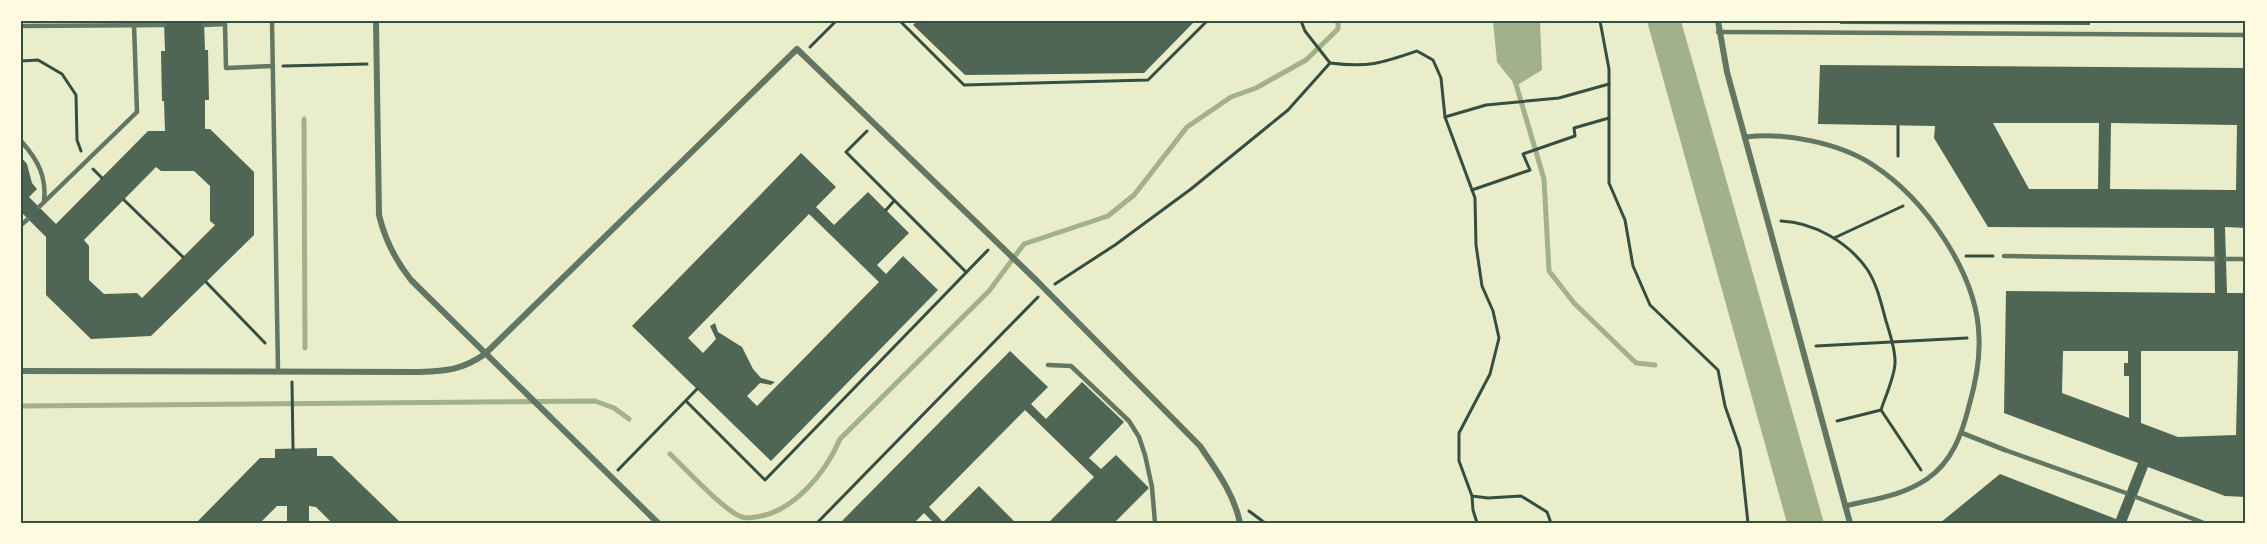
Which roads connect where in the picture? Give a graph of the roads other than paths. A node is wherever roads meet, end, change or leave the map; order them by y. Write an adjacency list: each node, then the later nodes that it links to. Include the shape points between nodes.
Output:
1 (272, 21): 10 (lane)
2 (376, 21): 21 (street, via 379,215 384,237 411,280)
3 (1718, 21): 8 (street)
4 (164, 25): 7 (lane)
5 (204, 25): 10 (lane, via 225,24 226,68)
6 (21, 26): 7 (lane)
7 (134, 26): 13 (lane, via 137,112)
8 (1718, 32): 9 (lane); 11 (street)
9 (2246, 35)
10 (272, 66): 23 (lane)
11 (1746, 137): 25 (street, via 1800,138 1843,151 1872,164 1915,201 1954,256 1967,285 1979,338 1977,367); 29 (street)
12 (21, 141): 13 (lane, via 42,172 46,186)
13 (44, 202): 14 (lane)
14 (39, 207)
15 (28, 219): 16 (lane)
16 (21, 225)
17 (2004, 256): 18 (lane)
18 (2215, 259)
19 (2226, 259): 20 (lane)
20 (2246, 259)
21 (485, 354): 23 (street, via 463,367 446,371); 30 (street); 32 (street, via 797,49 1045,289 1200,446 1234,500)
22 (1048, 365): 31 (lane, via 1071,366 1129,421 1145,455)
23 (278, 370): 24 (street)
24 (21, 371)
25 (1962, 433): 26 (street); 29 (street, via 1953,452 1928,478 1884,498)
26 (2005, 450): 27 (lane)
27 (2126, 493)
28 (2136, 497): 34 (lane)
29 (1845, 506): 33 (street)
30 (658, 523)
31 (1155, 523)
32 (1240, 523)
33 (1850, 523)
34 (2204, 523)

